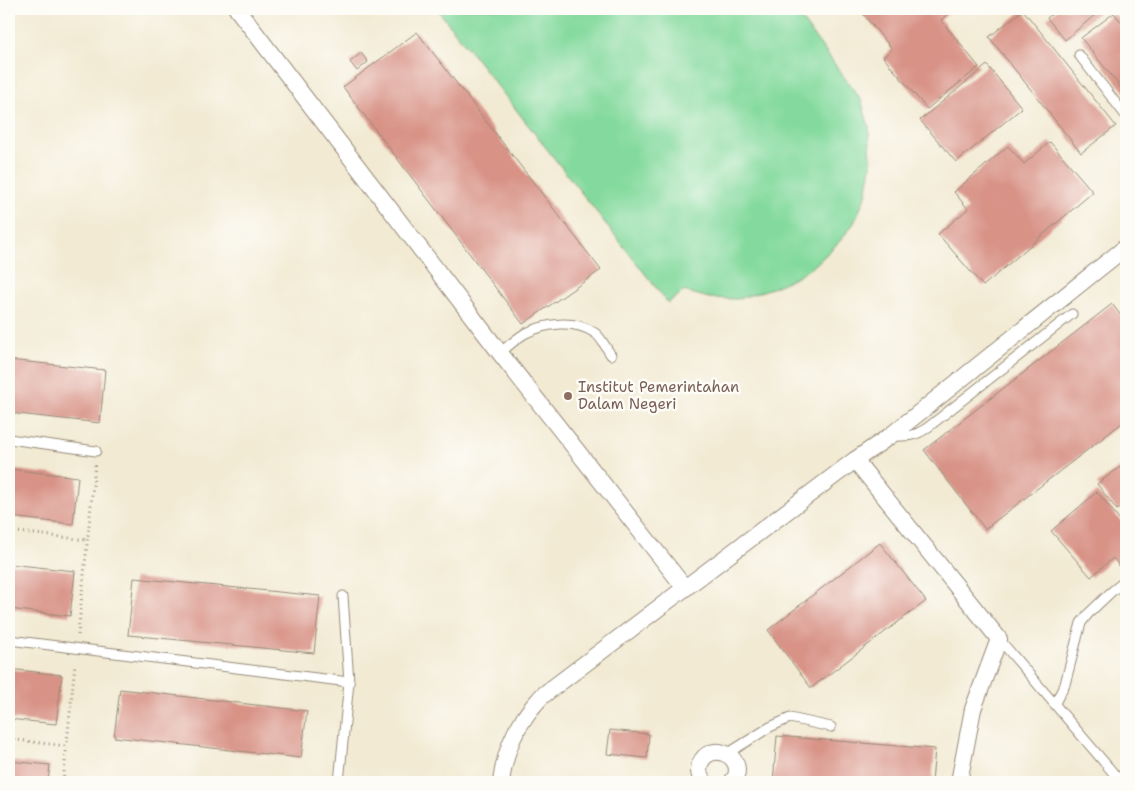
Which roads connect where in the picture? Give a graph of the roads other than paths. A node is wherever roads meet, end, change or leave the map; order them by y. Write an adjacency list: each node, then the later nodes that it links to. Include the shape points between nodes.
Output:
1 (237, 9): 6 (street)
2 (1079, 55): 3 (lane)
3 (1126, 116)
4 (1126, 247): 8 (street)
5 (1072, 314): 8 (lane, via 928,428 919,434)
6 (500, 353): 7 (lane, via 524,334 565,323 597,333); 13 (street)
7 (611, 355)
8 (890, 436): 11 (street)
9 (9, 439): 10 (lane)
10 (96, 451)
11 (855, 460): 13 (street); 15 (street)
12 (1126, 580): 18 (lane, via 1081,623 1065,684)
13 (685, 588): 22 (street, via 542,696 512,739)
14 (343, 596): 17 (lane)
15 (999, 639): 18 (lane); 25 (street, via 973,710)
16 (9, 640): 17 (lane)
17 (350, 682): 21 (lane)
18 (1055, 703): 26 (lane)
19 (831, 727): 20 (lane, via 790,718)
20 (727, 754): 23 (street, via 718,751 702,759 699,768); 24 (street, via 737,767)
21 (339, 782)
22 (501, 782)
23 (704, 782)
24 (732, 782)
25 (959, 782)
26 (1121, 782)

